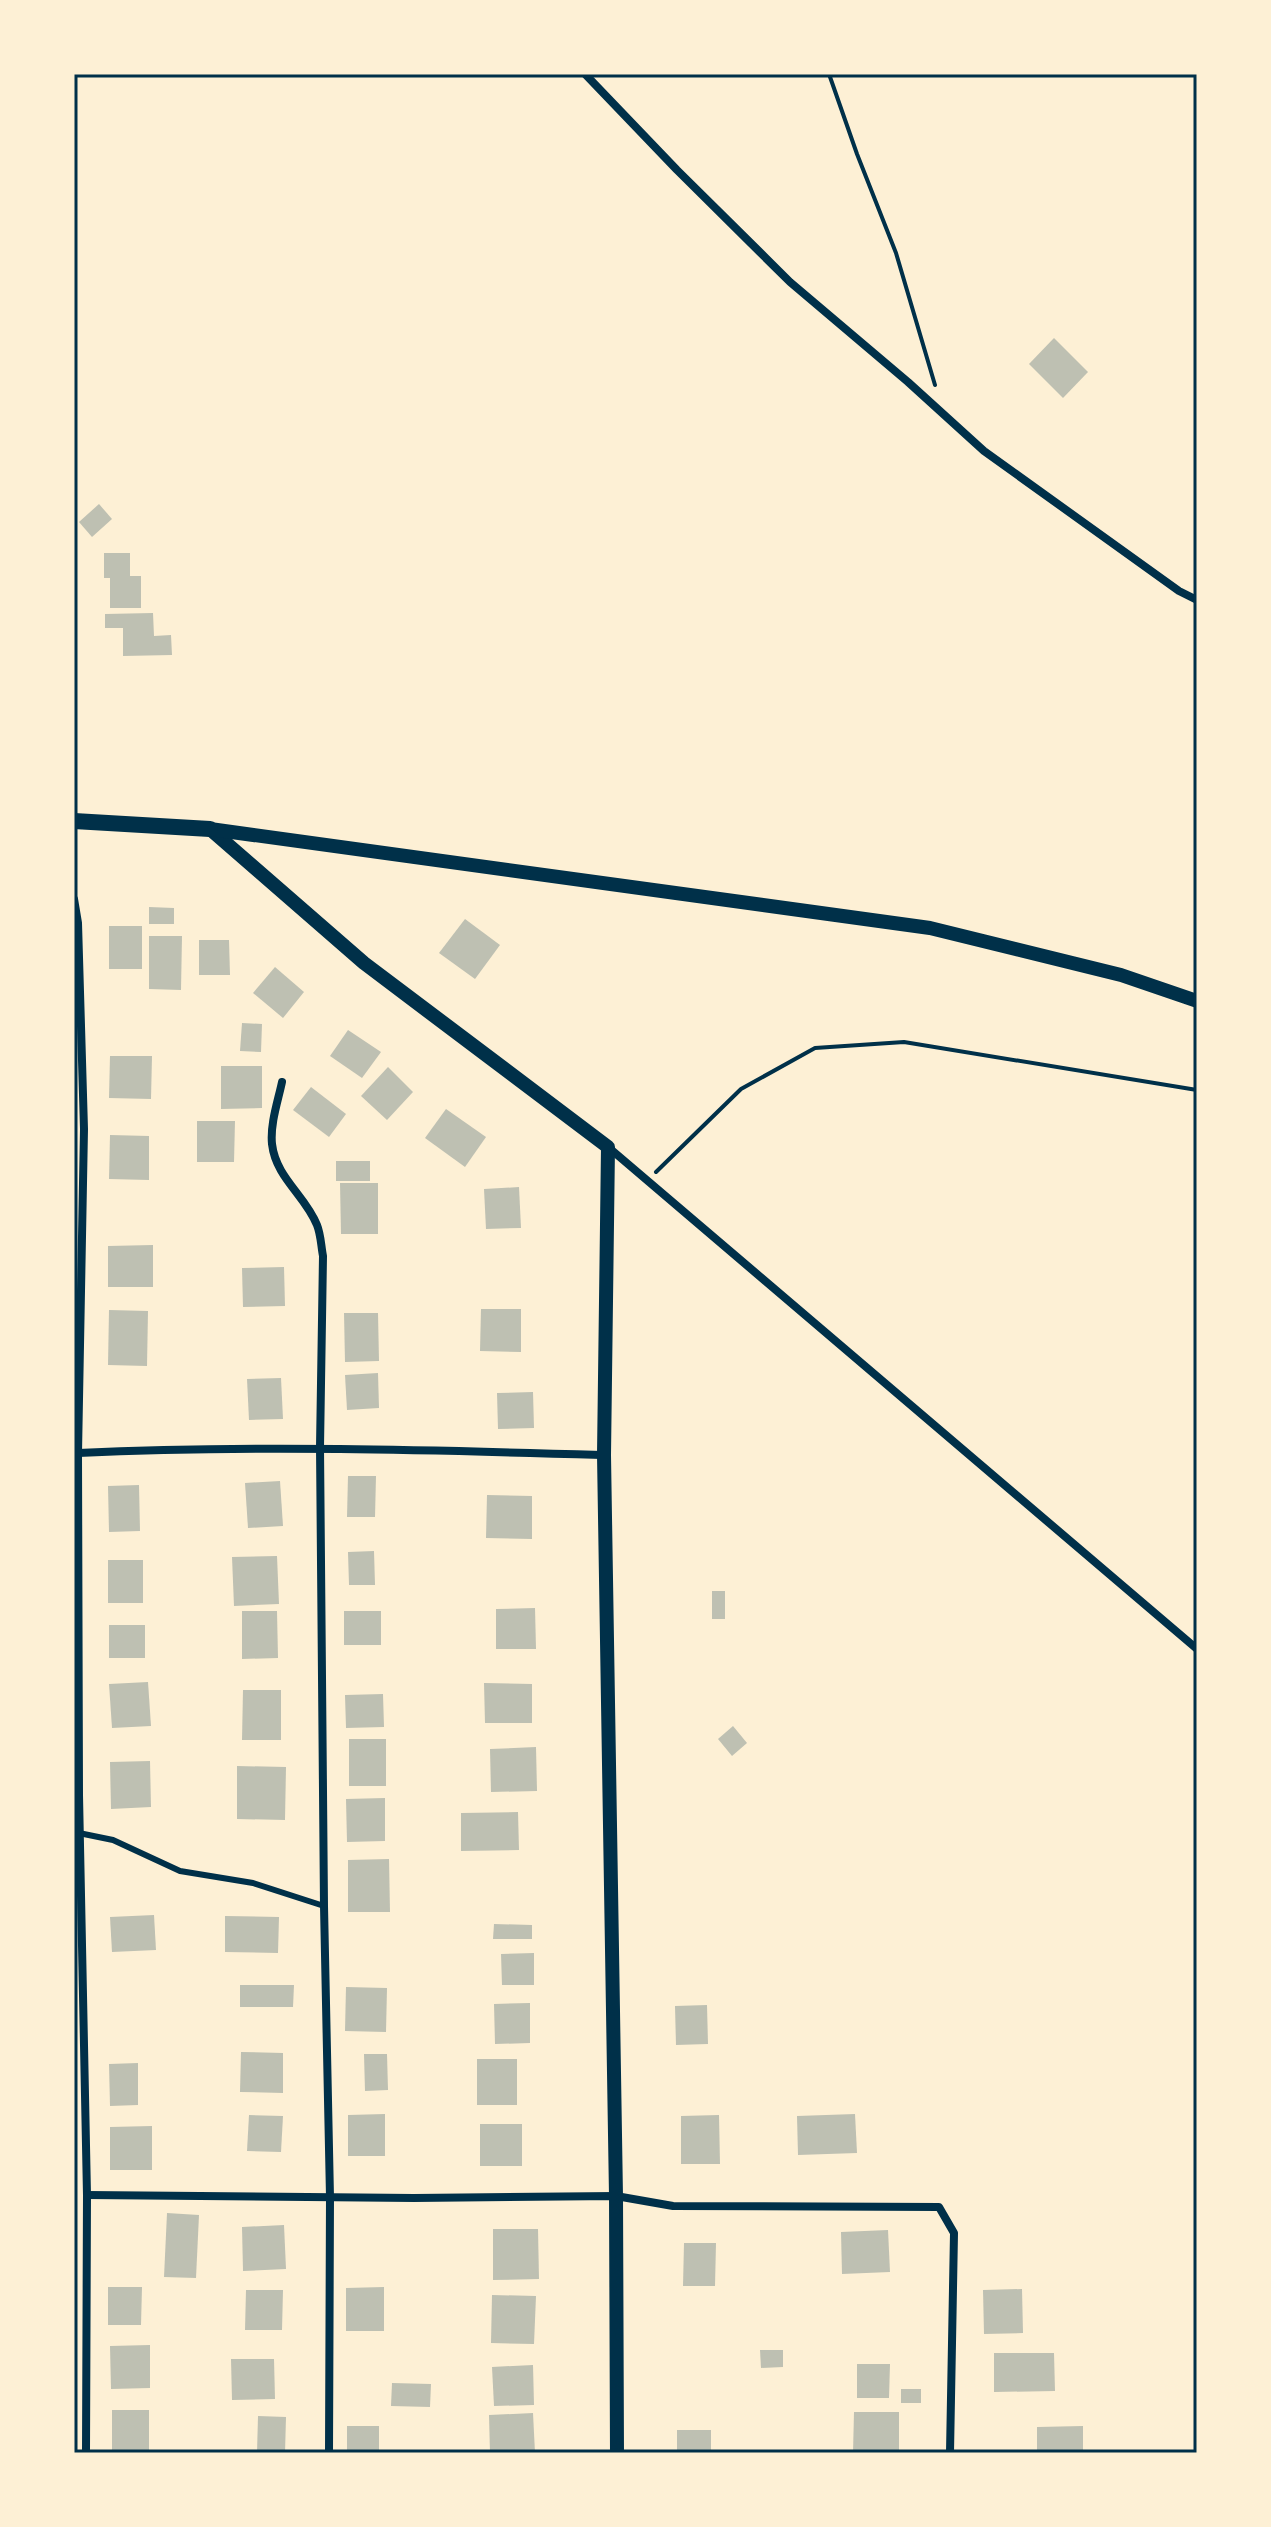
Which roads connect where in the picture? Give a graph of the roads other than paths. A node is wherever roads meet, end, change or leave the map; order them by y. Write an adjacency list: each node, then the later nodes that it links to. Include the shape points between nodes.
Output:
1 (585, 74): 2 (street, via 790,282 943,415 995,459)
2 (1197, 600)
3 (74, 821): 4 (main road)
4 (210, 829): 6 (street, via 930,928 1121,975); 8 (street, via 364,963)
5 (74, 899): 10 (street, via 84,1129)
6 (1197, 1001)
7 (282, 1082): 9 (street, via 272,1144 280,1173 317,1226 323,1256)
8 (608, 1147): 11 (street); 12 (street)
9 (320, 1447): 10 (street); 11 (street); 14 (street)
10 (78, 1453): 13 (street)
11 (604, 1455): 16 (street)
12 (1197, 1649)
13 (76, 1832): 14 (lane, via 113,1840 180,1871 253,1883); 15 (street)
14 (324, 1906): 17 (street)
15 (87, 2195): 17 (street); 18 (street)
16 (616, 2196): 17 (street); 20 (street); 21 (street, via 673,2206 939,2207 954,2233)
17 (330, 2197): 19 (street)
18 (86, 2453)
19 (329, 2453)
20 (617, 2453)
21 (950, 2453)

